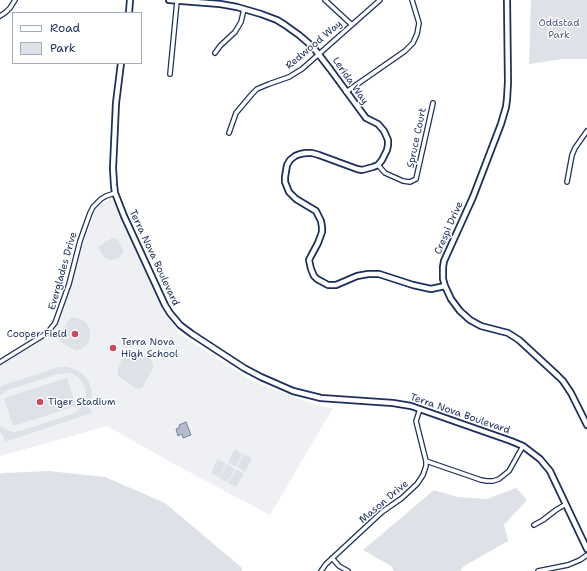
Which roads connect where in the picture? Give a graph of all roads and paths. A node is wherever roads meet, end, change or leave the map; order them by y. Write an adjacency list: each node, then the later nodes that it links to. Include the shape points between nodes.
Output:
1 (15, 0): 11 (street)
2 (130, 0): 10 (street)
3 (169, 0): 8 (street, Lerida Way)
4 (325, 0): 12 (street)
5 (380, 0): 12 (street, Redwood Way)
6 (412, 0): 17 (street, via 419,23 418,34 413,43)
7 (507, 0): 24 (street, Crespi Drive, via 506,107 472,197 444,261)
8 (177, 1): 9 (street, Lerida Way, via 220,4); 16 (street)
9 (244, 9): 13 (street, via 235,32); 14 (street, Lerida Way, via 277,20)
10 (129, 12)
11 (0, 16)
12 (352, 25): 14 (street, Redwood Way)
13 (215, 53)
14 (319, 54): 17 (street, Lerida Way); 20 (street, Redwood Way, via 296,73 262,86 252,94 236,113)
15 (121, 64): 23 (street, Terra Nova Boulevard, via 116,100 113,168)
16 (170, 74)
17 (346, 92): 21 (street, Lerida Way, via 366,118 378,124 384,131 388,150)
18 (433, 104): 21 (street, Spruce Court, via 416,179 410,182 403,181 385,174)
19 (587, 131): 22 (street, via 572,155)
20 (229, 133)
21 (378, 165): 24 (street, via 368,169 357,169 312,153 300,154 290,160 285,177 289,192 316,211 322,227 320,238 309,260 312,273 328,285 336,285 357,276 379,274 431,289)
22 (567, 182)
23 (115, 193): 25 (street, Everglades Drive, via 101,199 90,213 55,323 46,333); 26 (street, Terra Nova Boulevard, via 165,305 175,319 192,334 252,373 293,391 321,398 393,403)
24 (445, 286): 27 (street, Crespi Drive, via 456,305 470,320 514,336 558,376 571,392)
25 (0, 362)
26 (420, 409): 28 (street, Terra Nova Boulevard); 29 (street, via 416,425)
27 (587, 425)
28 (523, 446): 29 (street, via 510,471 499,479 487,481); 30 (street, Terra Nova Boulevard, via 547,467)
29 (426, 461): 34 (street, Mason Drive, via 423,475 417,484)
30 (566, 504): 31 (street); 32 (street, Terra Nova Boulevard)
31 (534, 525)
32 (587, 549)
33 (587, 555): 35 (street)
34 (332, 558): 36 (street, Mason Drive); 37 (street)
35 (554, 570): 38 (street)
36 (321, 571)
37 (348, 571)
38 (538, 571)

